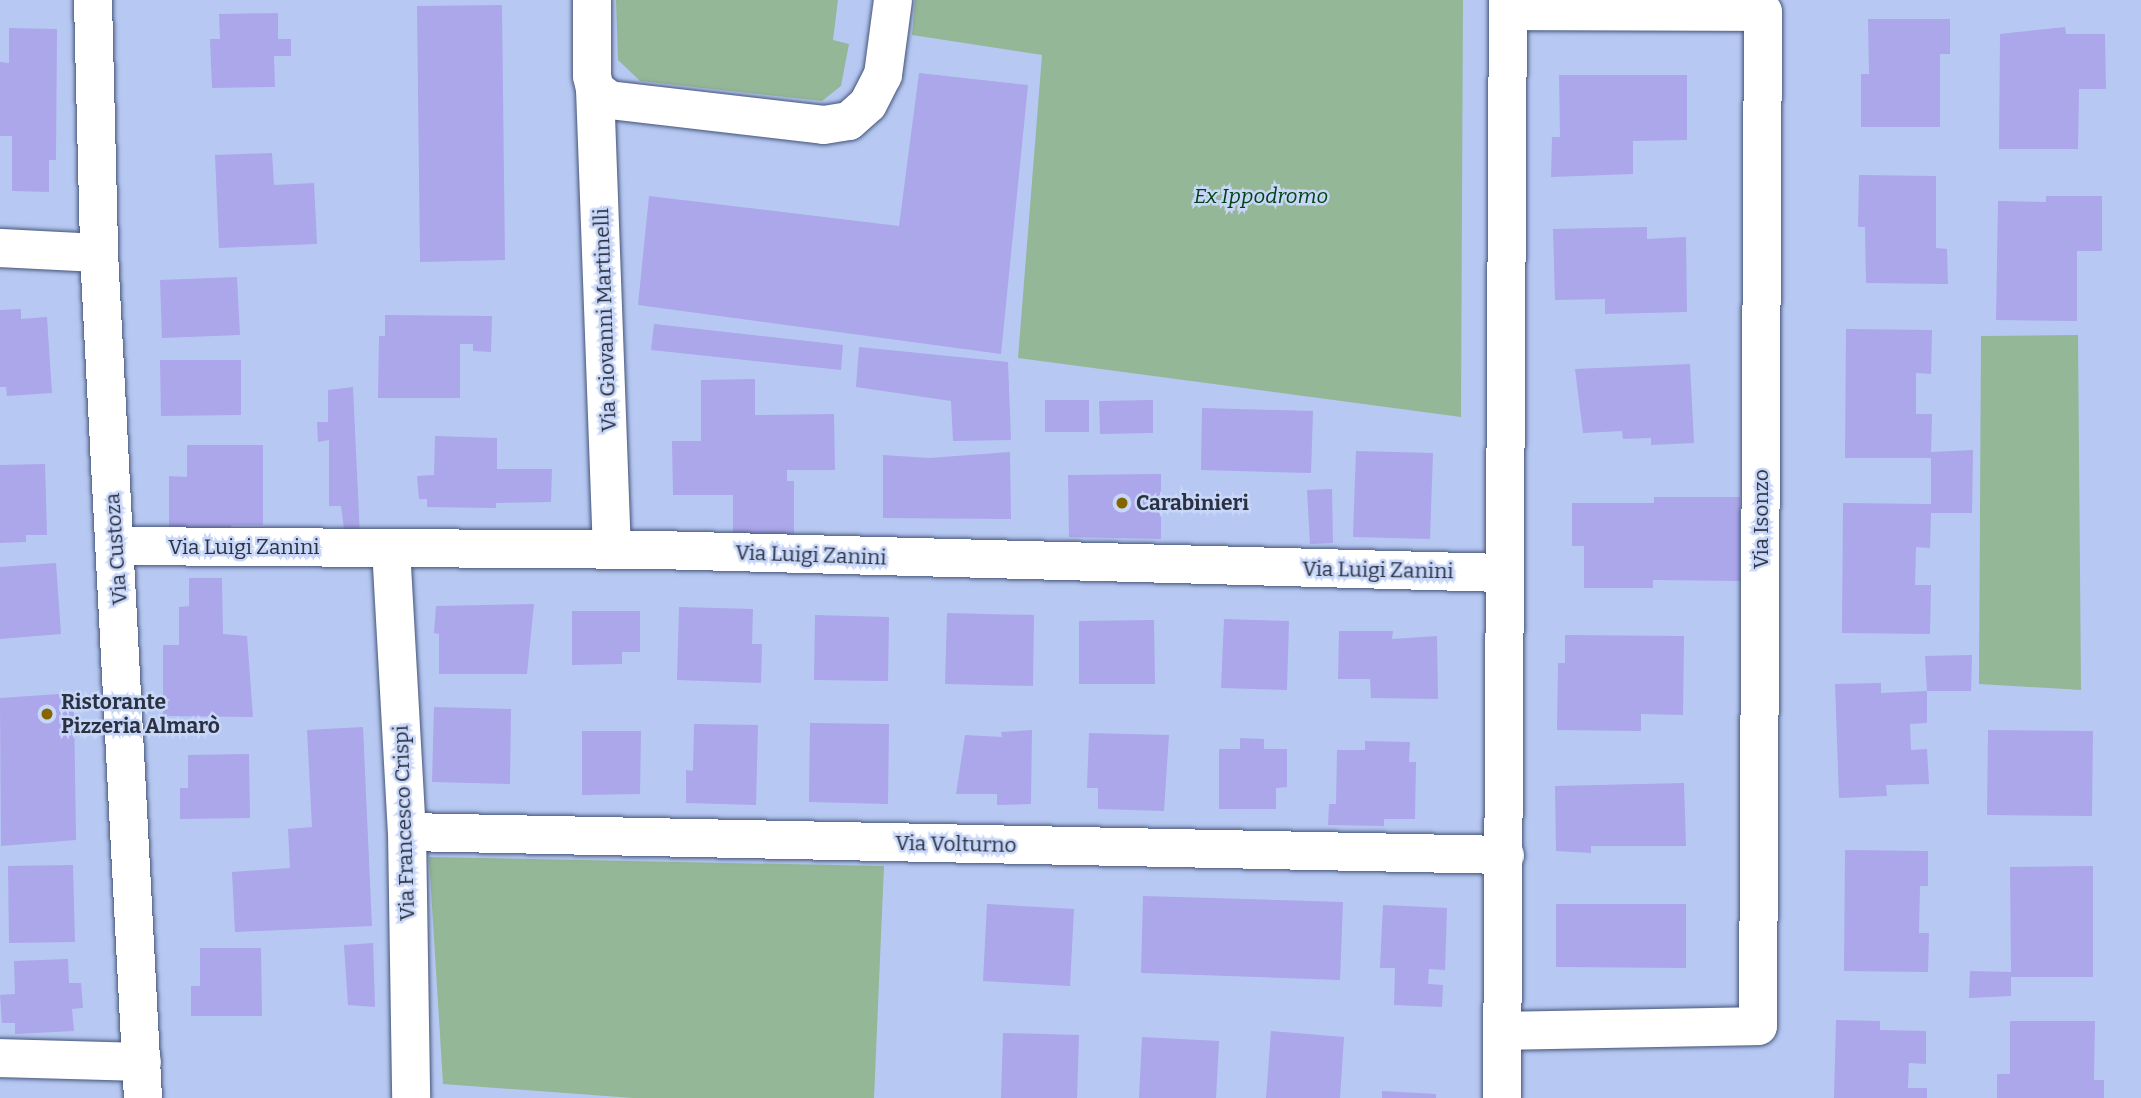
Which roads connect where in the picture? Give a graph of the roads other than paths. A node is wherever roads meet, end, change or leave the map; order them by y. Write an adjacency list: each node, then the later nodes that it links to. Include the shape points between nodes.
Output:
1 (93, 0): 7 (street, Via Custoza)
2 (592, 0): 5 (street, Via Giovanni Martinelli)
3 (893, 0): 5 (street, via 883,75 868,104 849,121 824,125 703,114 610,100)
4 (1508, 6): 11 (street, Via Isonzo); 14 (street, Via Isonzo, via 1763,12 1762,285 1758,1026)
5 (595, 89): 10 (street, Via Giovanni Martinelli)
6 (0, 248): 7 (street)
7 (99, 253): 8 (street, Via Custoza)
8 (117, 546): 9 (street, Via Luigi Zanini); 16 (street, Via Custoza)
9 (391, 548): 10 (street, Via Luigi Zanini); 12 (street, Via Francesco Crispi)
10 (612, 550): 11 (street, Via Luigi Zanini)
11 (1504, 573): 13 (street, Via Isonzo)
12 (407, 832): 13 (street, Via Volturno); 17 (street, Via Francesco Crispi)
13 (1505, 855): 14 (street, Via Isonzo)
14 (1504, 1031): 18 (street, Via Isonzo)
15 (0, 1058): 16 (street)
16 (143, 1080)
17 (411, 1098)
18 (1502, 1098)

